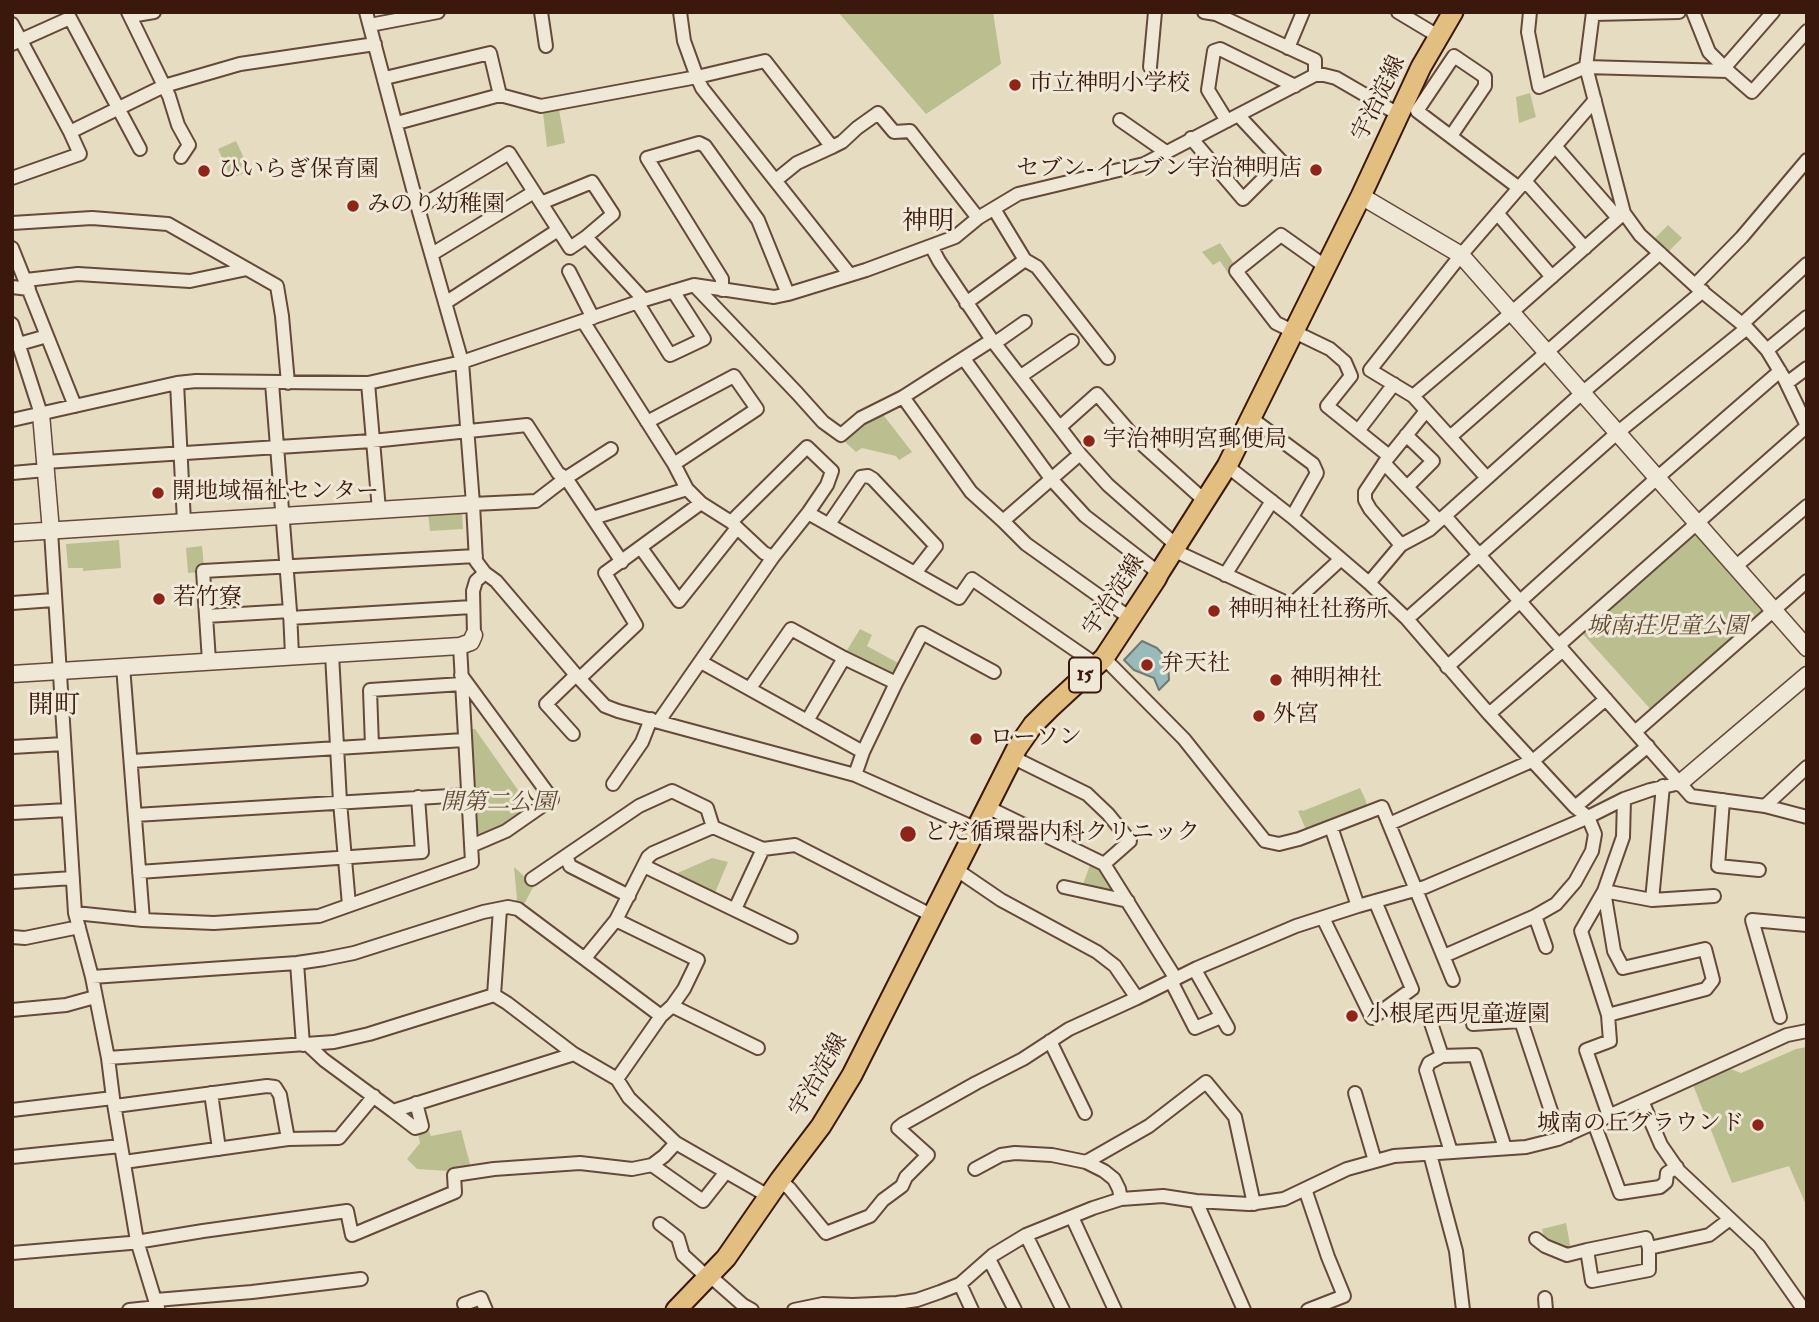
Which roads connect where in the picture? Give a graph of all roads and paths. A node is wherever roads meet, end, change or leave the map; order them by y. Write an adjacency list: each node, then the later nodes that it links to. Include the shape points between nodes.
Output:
1 (154, 12): 14 (street)
2 (438, 12): 15 (street)
3 (541, 12): 21 (street)
4 (680, 12): 27 (street)
5 (1155, 12): 23 (street)
6 (1303, 12): 22 (street)
7 (1398, 12): 18 (street)
8 (1453, 12): 18 (main road, 宇治淀線 / 15)
9 (1530, 12): 24 (street, via 1528,32 1539,87)
10 (1773, 12): 25 (street)
11 (1212, 13): 22 (street)
12 (1593, 13): 13 (street); 24 (street)
13 (1689, 13): 25 (street, via 1709,52)
14 (129, 14): 29 (street)
15 (368, 19): 20 (street)
16 (12, 24): 19 (street)
17 (1807, 31): 25 (street, via 1752,92)
18 (1438, 36): 33 (main road, 宇治淀線 / 15)
19 (16, 42): 34 (street, via 70,18); 38 (street)
20 (375, 44): 28 (street); 29 (street, via 240,64)
21 (546, 46)
22 (1288, 48): 26 (street, via 1315,60)
23 (1150, 67)
24 (1586, 67): 25 (street); 32 (street)
25 (1727, 69)
26 (1315, 75): 30 (street); 33 (street, via 1336,78)
27 (697, 77): 31 (street, via 541,106); 41 (street, via 765,61); 48 (street)
28 (385, 78): 31 (street, via 491,53); 37 (street)
29 (164, 86): 34 (street); 45 (street, via 189,145)
30 (1295, 86): 35 (street); 35 (street, via 1220,49 1214,51 1208,90)
31 (500, 95): 37 (street)
32 (1595, 100): 42 (street); 56 (street)
33 (1407, 108): 39 (street); 39 (street, via 1454,56 1485,76 1485,86); 51 (main road, 宇治淀線 / 15)
34 (119, 109): 38 (street); 43 (street)
35 (1233, 118): 40 (street); 40 (street, via 1281,161 1243,199)
36 (1120, 120): 44 (street)
37 (397, 123): 53 (street)
38 (70, 132): 47 (street, via 80,154)
39 (1451, 136): 49 (street)
40 (1191, 138): 44 (street)
41 (832, 146): 48 (street, via 797,163); 57 (street, via 878,113 894,132 910,131)
42 (1555, 146): 49 (street); 56 (street)
43 (140, 149)
44 (1166, 152): 54 (street, via 1144,164 1018,194)
45 (181, 157)
46 (1807, 160): 77 (street)
47 (12, 178)
48 (776, 180): 72 (street)
49 (1522, 184): 55 (street); 63 (street)
50 (534, 192): 52 (street); 53 (street, via 509,153); 65 (street)
51 (1361, 196): 66 (street); 69 (main road, 宇治淀線 / 15)
52 (541, 204): 59 (street); 60 (street, via 592,182 613,214)
53 (418, 208): 65 (street)
54 (994, 209): 57 (street); 67 (street)
55 (1497, 213): 66 (street); 73 (street)
56 (1621, 215): 63 (street); 64 (street)
57 (978, 218): 61 (street, via 955,237)
58 (12, 223): 70 (street, via 92,218 168,224)
59 (558, 230): 60 (street, via 570,247); 82 (street)
60 (586, 237): 81 (street)
61 (931, 246): 72 (street); 83 (street)
62 (12, 247): 74 (street)
63 (1585, 248): 73 (street)
64 (1660, 253): 77 (street); 96 (street)
65 (432, 254): 82 (street)
66 (1461, 255): 84 (street); 108 (street, via 1370,370)
67 (1025, 260): 83 (street); 97 (street, via 1037,267)
68 (1807, 264): 89 (street)
69 (1325, 267): 90 (main road, 宇治淀線 / 15); 90 (street, via 1281,234 1236,271 1276,323)
70 (247, 269): 74 (street, via 191,281 78,274); 105 (street, via 277,286)
71 (569, 271): 86 (street)
72 (849, 275): 80 (street)
73 (1552, 277): 84 (street)
74 (27, 284): 76 (street); 91 (street)
75 (694, 285): 78 (street); 79 (street); 111 (street, via 841,435 861,418)
76 (12, 287)
77 (1699, 288): 89 (street); 109 (street)
78 (722, 290): 80 (street, via 775,297); 80 (street, via 722,279 647,158 699,143 705,146 758,220)
79 (673, 291): 81 (street); 81 (street, via 705,339 670,355)
80 (788, 294)
81 (641, 301): 86 (street)
82 (445, 303): 99 (street)
83 (966, 303): 93 (street)
84 (1511, 313): 96 (street); 110 (street)
85 (1807, 317): 95 (street)
86 (588, 319): 99 (street); 117 (street)
87 (1025, 322): 93 (street)
88 (12, 324): 94 (street)
89 (1744, 326): 95 (street); 122 (street)
90 (1294, 332): 115 (main road, 宇治淀線 / 15); 121 (street, via 1330,349 1345,362 1351,376 1327,406)
91 (47, 335): 94 (street); 112 (street)
92 (1072, 341): 102 (street)
93 (993, 342): 98 (street); 102 (street)
94 (19, 344): 114 (street)
95 (1767, 350): 101 (street)
96 (1546, 353): 109 (street); 124 (street)
97 (1108, 358)
98 (964, 359): 111 (street); 138 (street)
99 (462, 362): 106 (street); 120 (street)
100 (1807, 368): 107 (street)
101 (1780, 371): 107 (street); 137 (street)
102 (1021, 376): 119 (street)
103 (177, 383): 104 (street); 112 (street); 128 (street)
104 (272, 383): 105 (street); 126 (street)
105 (288, 383): 106 (street)
106 (368, 383): 125 (street)
107 (1787, 383): 118 (street)
108 (1394, 384): 110 (street); 121 (street)
109 (1582, 393): 122 (street); 136 (street)
110 (1413, 396): 113 (street)
111 (903, 397): 152 (street, via 971,492)
112 (75, 406): 114 (street)
113 (1426, 411): 123 (street); 124 (street)
114 (41, 414): 116 (street); 132 (street)
115 (1251, 418): 133 (main road, 宇治淀線 / 15); 149 (street, via 1313,464 1317,472)
116 (12, 420)
117 (647, 422): 131 (street); 131 (street, via 734,376 757,409)
118 (1807, 426): 154 (street)
119 (1060, 427): 129 (street); 141 (street, via 1097,394 1135,439)
120 (467, 431): 125 (street); 135 (street, via 527,425); 144 (street)
121 (1358, 431): 130 (street)
122 (1618, 433): 137 (street); 163 (street)
123 (1406, 435): 130 (street); 139 (street, via 1433,461)
124 (1450, 437): 136 (street)
125 (372, 441): 126 (street); 146 (street)
126 (277, 447): 128 (street); 148 (street)
127 (611, 449): 135 (street)
128 (181, 454): 132 (street); 153 (street)
129 (1080, 454): 138 (street); 161 (street)
130 (1387, 459): 139 (street); 159 (street, via 1365,492 1365,500)
131 (674, 464): 140 (street)
132 (45, 466): 134 (street); 157 (street)
133 (1227, 466): 141 (main road, 宇治淀線 / 15); 142 (street)
134 (12, 473)
135 (566, 478): 144 (street, via 536,501); 150 (street)
136 (1487, 478): 151 (street)
137 (1657, 478): 154 (street); 176 (street)
138 (1052, 480): 152 (street); 171 (street, via 1085,516)
139 (1407, 487): 151 (street)
140 (687, 488): 143 (street); 150 (street)
141 (1205, 501): 161 (main road, 宇治淀線 / 15)
142 (1272, 501): 149 (street); 172 (street)
143 (701, 503): 156 (street); 160 (street)
144 (473, 504): 146 (street); 162 (street)
145 (1807, 506): 167 (street)
146 (379, 510): 148 (street)
147 (808, 513): 155 (street); 156 (street, via 832,471 807,447); 164 (street)
148 (282, 516): 153 (street); 168 (street)
149 (1292, 517): 165 (street)
150 (593, 518): 166 (street)
151 (1442, 518): 159 (street); 163 (street)
152 (1003, 521): 182 (street, via 1026,544)
153 (184, 522): 157 (street)
154 (1697, 523): 167 (street); 186 (street)
155 (829, 524): 170 (street); 170 (street, via 861,477 868,476 936,546)
156 (734, 525): 160 (street, via 679,601); 164 (street)
157 (51, 531): 158 (street); 175 (street)
158 (12, 534)
159 (1401, 545): 174 (street)
160 (641, 548): 166 (street)
161 (1175, 548): 171 (main road, 宇治淀線 / 15); 172 (street)
162 (476, 556): 168 (street); 169 (street)
163 (1480, 556): 176 (street); 183 (street)
164 (773, 557): 193 (street)
165 (1341, 559): 172 (street, via 1291,605); 174 (street)
166 (622, 562): 200 (street, via 605,573 636,625)
167 (1735, 567): 179 (street)
168 (287, 568): 180 (street); 181 (street, via 203,571)
169 (485, 573): 178 (street, via 476,581); 200 (street)
170 (915, 573): 192 (street, via 959,598 972,579)
171 (1159, 573): 182 (main road, 宇治淀線 / 15)
172 (1225, 575)
173 (1807, 581): 179 (street)
174 (1369, 583): 183 (street)
175 (54, 600): 177 (street); 196 (street)
176 (1520, 602): 186 (street); 195 (street)
177 (12, 603)
178 (472, 607): 180 (street); 184 (street)
179 (1774, 611): 187 (street); 208 (street)
180 (290, 614): 181 (street); 189 (street)
181 (206, 616): 191 (street)
182 (1130, 618): 192 (main road, 宇治淀線 / 15)
183 (1407, 619): 195 (street)
184 (474, 635): 185 (street, via 471,642)
185 (460, 646): 188 (street); 201 (street)
186 (1561, 648): 204 (street); 205 (street)
187 (1807, 648)
188 (332, 654): 189 (street); 215 (street)
189 (292, 655): 191 (street)
190 (844, 658): 202 (street); 203 (street, via 791,629); 207 (street)
191 (209, 661): 194 (street)
192 (1100, 661): 217 (main road, 宇治淀線 / 15, via 1033,725); 240 (street, via 1184,739 1265,841 1279,844)
193 (701, 662): 203 (street); 206 (street)
194 (123, 666): 196 (street); 219 (street)
195 (1447, 667): 205 (street)
196 (59, 670): 198 (street); 211 (street)
197 (994, 672): 202 (street, via 922,633)
198 (12, 674)
199 (1807, 675): 222 (street)
200 (578, 676): 206 (street, via 605,706); 209 (street, via 547,704)
201 (462, 679): 210 (street); 212 (street, via 370,691); 242 (street, via 552,799 506,831)
202 (896, 683): 216 (street)
203 (750, 688): 207 (street)
204 (1606, 699): 208 (street); 218 (street)
205 (1489, 714): 218 (street)
206 (655, 720): 221 (street); 223 (street)
207 (807, 721): 216 (street)
208 (1635, 732): 213 (street)
209 (573, 734)
210 (464, 740): 212 (street); 225 (street)
211 (64, 744): 214 (street); 233 (street)
212 (372, 746): 215 (street)
213 (1648, 746): 222 (street); 232 (street)
214 (12, 747)
215 (338, 748): 219 (street); 229 (street)
216 (863, 752): 221 (street)
217 (1012, 757): 231 (main road, 宇治淀線 / 15); 246 (street, via 1087,794 1108,814 1130,841)
218 (1534, 760): 232 (street); 238 (street)
219 (132, 761): 235 (street)
220 (1807, 767): 230 (street)
221 (855, 775): 241 (street)
222 (1680, 783): 224 (street); 228 (street, via 1691,796)
223 (613, 784)
224 (1663, 786): 227 (street); 259 (street)
225 (467, 795): 226 (street); 242 (street)
226 (418, 797): 229 (street); 245 (street, via 422,852)
227 (1624, 799): 236 (street); 256 (street, via 1623,837)
228 (1723, 800): 230 (street); 249 (street, via 1718,866)
229 (340, 802): 235 (street); 245 (street)
230 (1765, 806): 237 (street)
231 (987, 807): 241 (main road, 宇治淀線 / 15); 246 (street)
232 (1575, 807): 236 (street)
233 (68, 810): 234 (street); 251 (street)
234 (12, 813)
235 (135, 815): 250 (street)
236 (1588, 817): 255 (street); 268 (street, via 1595,834 1592,851 1556,904)
237 (1807, 817)
238 (1390, 824): 240 (street, via 1382,807); 255 (street)
239 (713, 827): 243 (street); 244 (street, via 707,808 672,791 639,806); 247 (street, via 653,853)
240 (1331, 827): 263 (street)
241 (977, 829): 248 (main road, 宇治淀線 / 15)
242 (471, 846): 262 (street, via 472,862)
243 (763, 849): 265 (street); 267 (street, via 795,845)
244 (566, 856): 252 (street); 257 (street, via 570,866)
245 (345, 859): 250 (street); 262 (street)
246 (1104, 864): 260 (street)
247 (645, 866): 257 (street); 265 (street)
248 (957, 870): 267 (main road, 宇治淀線 / 15); 286 (street, via 1001,900 1097,952 1115,966)
249 (1759, 870)
250 (139, 872): 270 (street)
251 (73, 878): 253 (street); 266 (street)
252 (532, 879)
253 (12, 882)
254 (1064, 887): 260 (street)
255 (1417, 888): 261 (street); 277 (street)
256 (1604, 891): 259 (street); 289 (street, via 1581,931); 289 (street, via 1614,951 1623,968 1705,949 1713,980 1706,989)
257 (629, 896): 271 (street)
258 (1714, 896): 259 (street)
259 (1652, 900)
260 (1128, 901): 282 (street)
261 (1375, 901): 263 (street); 269 (street, via 1412,989 1372,1018)
262 (349, 905): 270 (street, via 306,917 214,923)
263 (1358, 906): 269 (street)
264 (500, 909): 278 (street, via 518,909); 279 (street, via 354,953); 284 (street)
265 (735, 909): 275 (street)
266 (75, 913): 270 (street); 273 (street)
267 (933, 916): 329 (main road, 宇治淀線 / 15, via 852,1075)
268 (1535, 916): 276 (street); 277 (street)
269 (1323, 918): 280 (street)
270 (144, 920)
271 (616, 920): 278 (street); 287 (street, via 698,960)
272 (1807, 925): 291 (street, via 1752,920)
273 (79, 927): 274 (street, via 25,939); 281 (street)
274 (12, 937)
275 (791, 937)
276 (1546, 947)
277 (1444, 956): 283 (street)
278 (585, 958): 290 (street)
279 (298, 963): 281 (street); 296 (street)
280 (1195, 970): 282 (street); 282 (street, via 1224,1022 1195,1028)
281 (92, 977): 285 (street)
282 (1174, 980): 286 (street)
283 (1453, 980)
284 (494, 996): 296 (street, via 369,1034); 298 (street)
285 (95, 997): 288 (street); 300 (street)
286 (1137, 998): 295 (street)
287 (672, 1006): 290 (street); 297 (street)
288 (12, 1010)
289 (1608, 1015): 311 (street, via 1609,1041 1586,1050)
290 (661, 1016): 301 (street)
291 (1780, 1017)
292 (1431, 1023): 299 (street)
293 (1473, 1024): 313 (street, via 1521,1021 1553,1117)
294 (1807, 1031): 305 (street, via 1787,1035)
295 (1050, 1041): 310 (street); 329 (street, via 898,1128 928,1155 870,1216 826,1233 790,1189)
296 (305, 1044): 300 (street); 304 (street)
297 (758, 1048)
298 (574, 1054): 301 (street); 307 (street)
299 (1442, 1056): 317 (street, via 1475,1055); 319 (street, via 1426,1070)
300 (108, 1058): 306 (street)
301 (617, 1079): 315 (street, via 629,1098)
302 (211, 1093): 306 (street); 314 (street, via 275,1087); 318 (street)
303 (1355, 1093): 322 (street)
304 (374, 1096): 309 (street); 314 (street, via 339,1138)
305 (1642, 1101): 311 (street); 326 (street, via 1661,1145)
306 (114, 1102): 308 (street); 316 (street)
307 (416, 1103): 309 (street); 309 (street, via 422,1126 415,1128)
308 (12, 1110)
309 (393, 1111)
310 (1085, 1113)
311 (1609, 1116): 312 (street)
312 (1594, 1123): 313 (street); 326 (street, via 1620,1193 1660,1188 1667,1173)
313 (1568, 1135): 317 (street)
314 (288, 1139): 318 (street)
315 (676, 1143): 325 (street); 328 (street)
316 (121, 1146): 321 (street); 323 (street)
317 (1505, 1148): 319 (street)
318 (219, 1149): 323 (street)
319 (1451, 1152): 320 (street)
320 (1430, 1154): 322 (street); 351 (street, via 1456,1251)
321 (12, 1157)
322 (1375, 1161): 330 (street)
323 (124, 1162): 339 (street)
324 (1086, 1162): 327 (street, via 1015,1153); 331 (street, via 1114,1179); 333 (street, via 1149,1126 1206,1082 1235,1117)
325 (652, 1165): 328 (street, via 704,1201); 339 (street, via 632,1169 580,1163 454,1175 455,1192 352,1235 347,1211)
326 (1677, 1167): 335 (street)
327 (975, 1169)
328 (726, 1172): 329 (street)
329 (775, 1188): 344 (main road, 宇治淀線 / 15)
330 (1305, 1189): 333 (street, via 1284,1199); 362 (street, via 1344,1297)
331 (1121, 1199): 332 (street, via 1163,1196); 334 (street)
332 (1196, 1201): 333 (street); 361 (street)
333 (1254, 1204)
334 (1072, 1217): 337 (street); 360 (street)
335 (1730, 1219): 340 (street, via 1709,1235); 363 (street, via 1759,1247)
336 (660, 1224): 344 (street, via 678,1238 683,1255)
337 (1026, 1235): 343 (street); 359 (street)
338 (1536, 1239): 341 (street, via 1567,1255)
339 (137, 1241): 342 (street); 349 (street)
340 (1649, 1248): 341 (street, via 1646,1238); 341 (street, via 1649,1270 1592,1281)
341 (1587, 1250)
342 (12, 1253)
343 (989, 1259): 346 (street); 358 (street)
344 (709, 1277): 354 (main road, 宇治淀線 / 15); 355 (street)
345 (361, 1279): 349 (street)
346 (960, 1284): 348 (street); 357 (street)
347 (464, 1304): 353 (street, via 481,1298)
348 (919, 1305): 350 (street)
349 (157, 1306): 352 (street)
350 (877, 1307): 356 (street, via 823,1304)
351 (1459, 1308)
352 (129, 1310)
353 (486, 1310)
354 (676, 1310)
355 (752, 1310)
356 (794, 1310)
357 (972, 1310)
358 (1015, 1310)
359 (1063, 1310)
360 (1115, 1310)
361 (1244, 1310)
362 (1308, 1310)
363 (1804, 1310)

